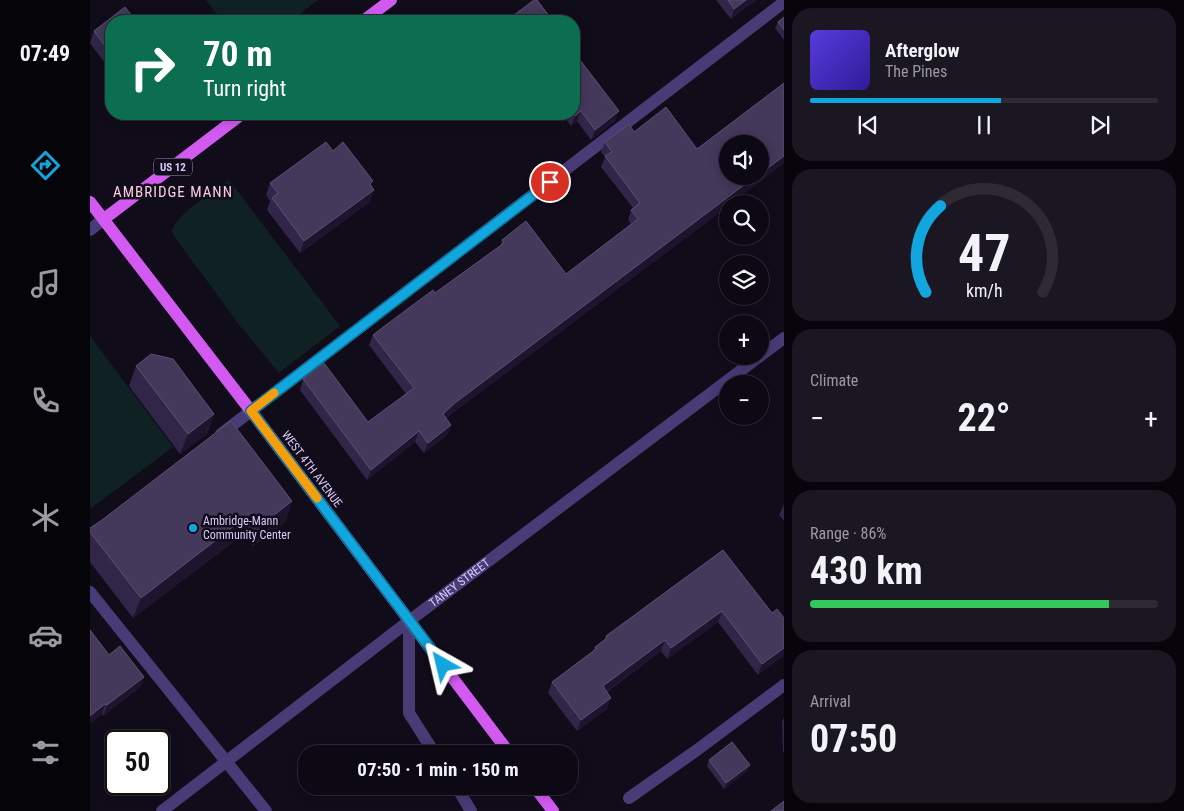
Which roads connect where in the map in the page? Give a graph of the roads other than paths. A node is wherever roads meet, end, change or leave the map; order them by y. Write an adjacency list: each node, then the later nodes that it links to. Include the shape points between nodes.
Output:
1 (391, 0): 3 (main road)
2 (784, 2): 11 (street)
3 (371, 15)
4 (234, 120): 6 (main road, US 12)
5 (90, 202): 6 (main road, WEST 4TH AVENUE)
6 (104, 219): 7 (street); 11 (main road, WEST 4TH AVENUE)
7 (90, 230)
8 (784, 338): 9 (street, TANEY STREET)
9 (769, 349)
10 (748, 365): 14 (street, TANEY STREET)
11 (251, 411): 12 (street); 14 (main road, WEST 4TH AVENUE)
12 (213, 440)
13 (90, 592): 18 (street)
14 (409, 621): 16 (street, via 409,713); 17 (main road, WEST 4TH AVENUE); 18 (street, TANEY STREET)
15 (784, 685): 21 (street)
16 (429, 745)
17 (503, 745)
18 (225, 762): 22 (street, TANEY STREET); 23 (street)
19 (461, 795): 24 (street)
20 (541, 795): 25 (main road)
21 (628, 798)
22 (162, 811)
23 (266, 811)
24 (471, 811)
25 (553, 811)

